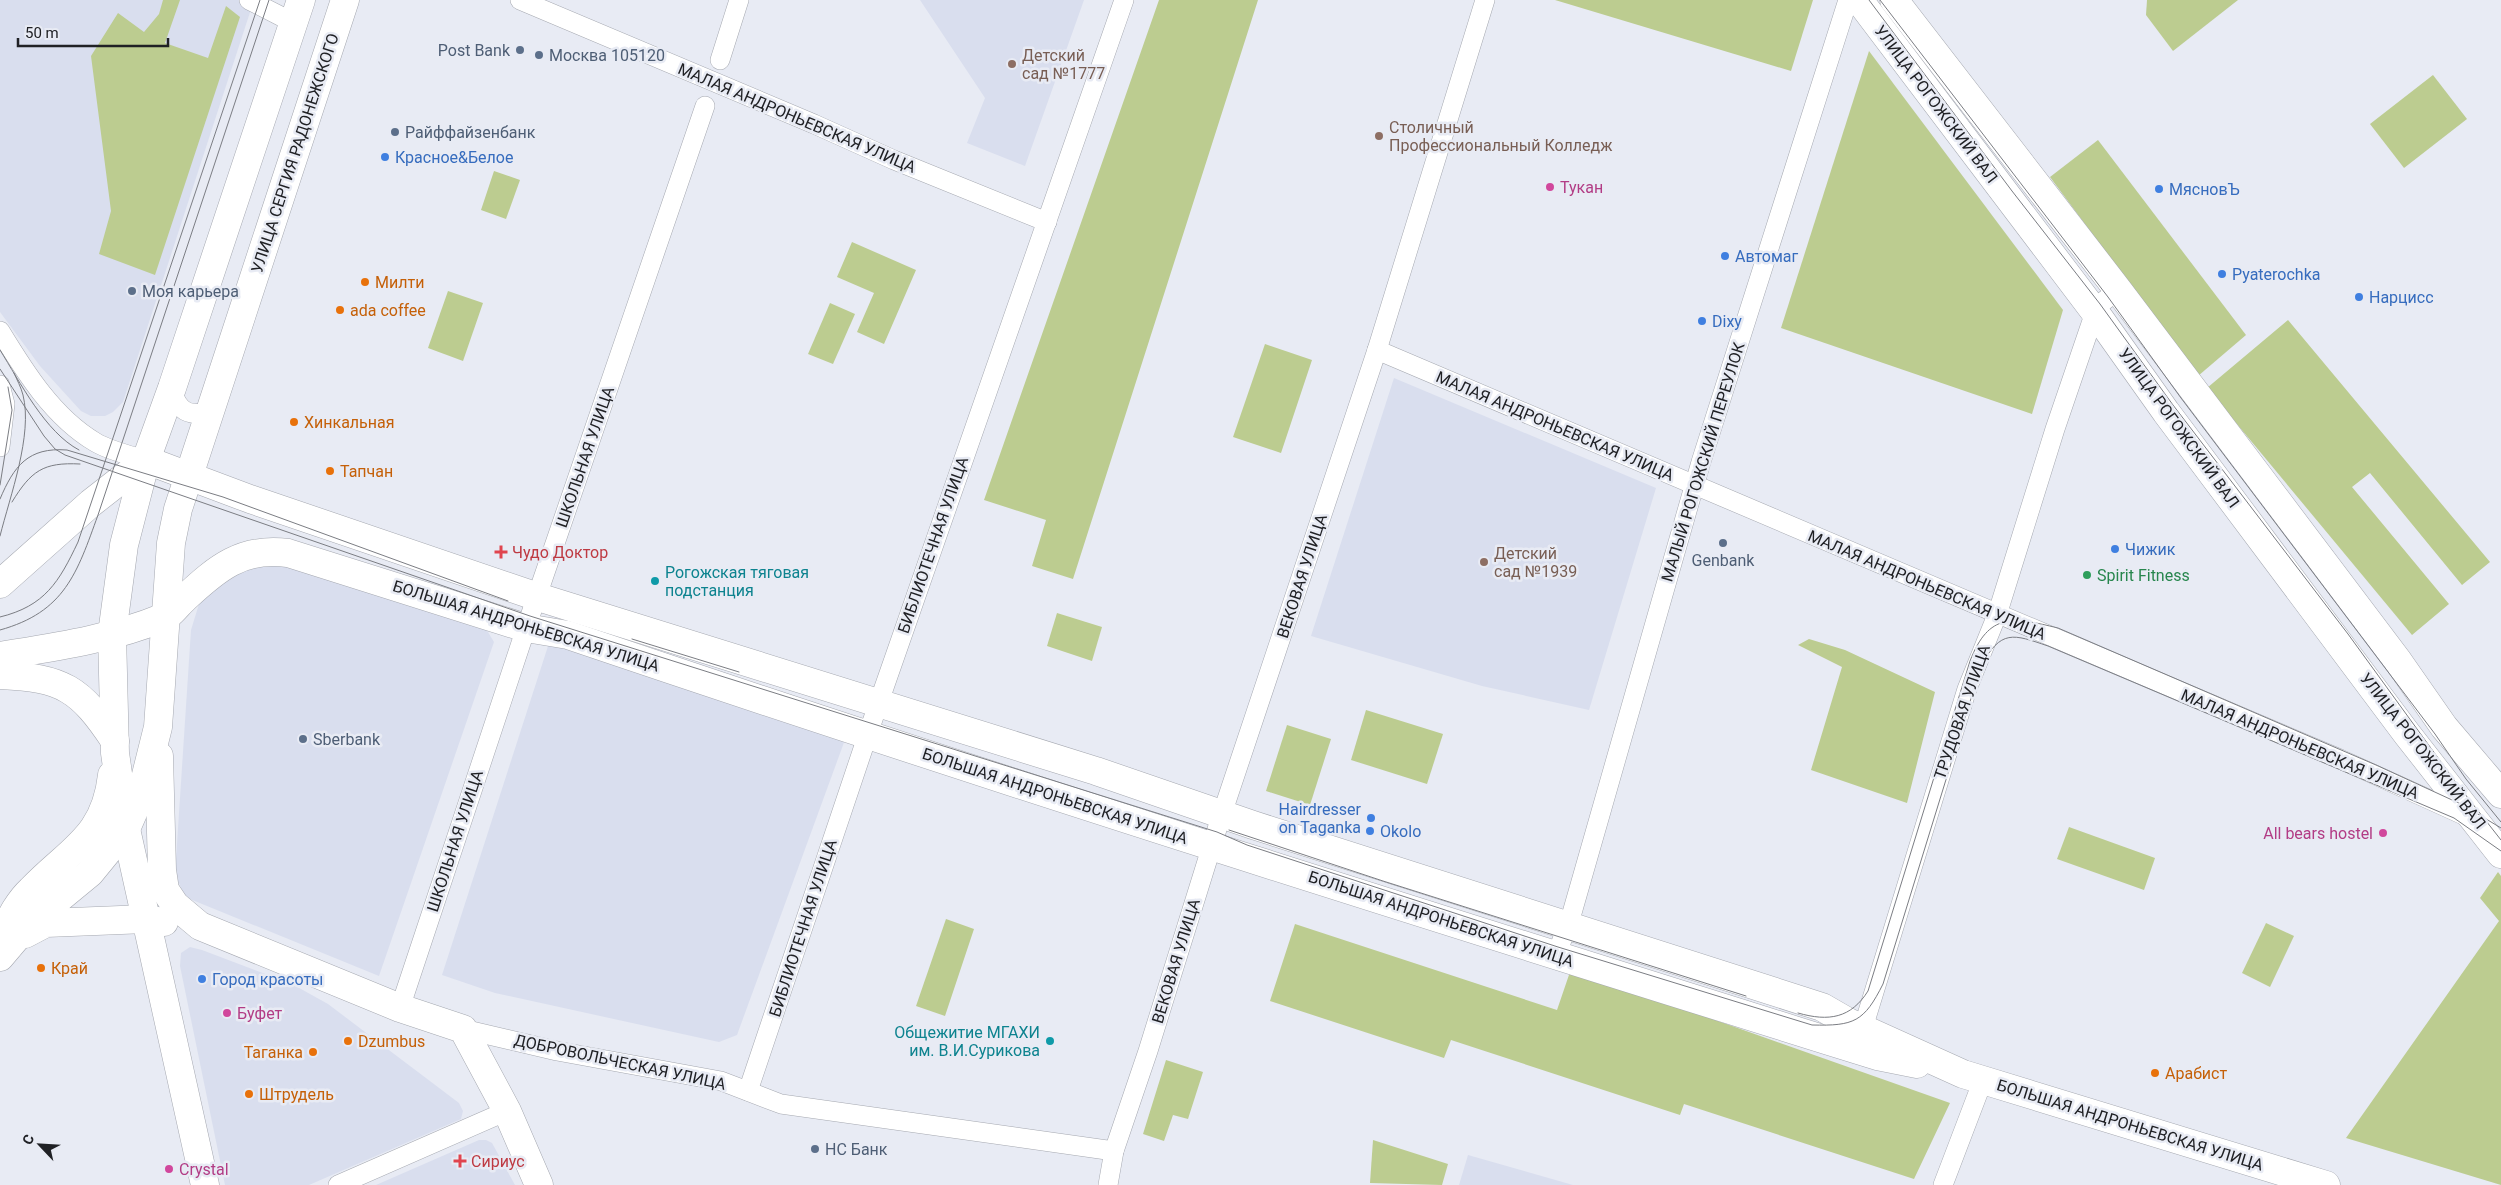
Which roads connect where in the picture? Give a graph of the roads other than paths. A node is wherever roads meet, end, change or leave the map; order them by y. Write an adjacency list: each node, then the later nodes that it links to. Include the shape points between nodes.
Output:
1 (249, 0): 10 (street)
2 (345, 0): 20 (main road, УЛИЦА СЕРГИЯ РАДОНЕЖСКОГО)
3 (520, 0): 13 (street, МАЛАЯ АНДРОНЬЕВСКАЯ УЛИЦА, via 894,160)
4 (739, 0): 11 (street)
5 (1124, 0): 13 (street, БИБЛИОТЕЧНАЯ УЛИЦА)
6 (1485, 0): 17 (street, ВЕКОВАЯ УЛИЦА)
7 (1848, 0): 24 (street, МАЛЫЙ РОГОЖСКИЙ ПЕРЕУЛОК)
8 (1859, 0): 15 (main road, УЛИЦА РОГОЖСКИЙ ВАЛ)
9 (1894, 0): 14 (main road, УЛИЦА РОГОЖСКИЙ ВАЛ)
10 (298, 12): 19 (main road)
11 (720, 60)
12 (704, 106): 26 (street, ШКОЛЬНАЯ УЛИЦА)
13 (1048, 222): 33 (street, БИБЛИОТЕЧНАЯ УЛИЦА)
14 (2118, 290): 15 (street); 37 (main road, УЛИЦА РОГОЖСКИЙ ВАЛ, via 2398,661 2444,727)
15 (2095, 312): 27 (street, ТРУДОВАЯ УЛИЦА); 39 (main road, УЛИЦА РОГОЖСКИЙ ВАЛ, via 2407,734)
16 (0, 331): 22 (street, via 25,371 66,422 96,442)
17 (1377, 350): 24 (street, МАЛАЯ АНДРОНЬЕВСКАЯ УЛИЦА); 38 (street, ВЕКОВАЯ УЛИЦА)
18 (0, 385): 21 (street, via 5,404)
19 (172, 388): 20 (street, via 176,403 186,412 202,413); 22 (main road)
20 (214, 401): 23 (main road, УЛИЦА СЕРГИЯ РАДОНЕЖСКОГО)
21 (0, 446)
22 (146, 460): 23 (main road, БОЛЬШАЯ АНДРОНЬЕВСКАЯ УЛИЦА); 25 (main road, via 91,503); 30 (main road, via 124,545)
23 (188, 477): 26 (main road, БОЛЬШАЯ АНДРОНЬЕВСКАЯ УЛИЦА); 28 (main road, УЛИЦА СЕРГИЯ РАДОНЕЖСКОГО, via 171,543)
24 (1694, 486): 27 (street, МАЛАЯ АНДРОНЬЕВСКАЯ УЛИЦА); 45 (street, МАЛЫЙ РОГОЖСКИЙ ПЕРЕУЛОК)
25 (0, 584)
26 (538, 597): 29 (street, ШКОЛЬНАЯ УЛИЦА); 33 (main road, БОЛЬШАЯ АНДРОНЬЕВСКАЯ УЛИЦА)
27 (1997, 615): 39 (street, МАЛАЯ АНДРОНЬЕВСКАЯ УЛИЦА, via 2340,759); 49 (street, ТРУДОВАЯ УЛИЦА, via 1967,689)
28 (165, 617): 29 (main road, БОЛЬШАЯ АНДРОНЬЕВСКАЯ УЛИЦА, via 229,563 241,556 271,551 288,553); 30 (main road); 34 (main road, УЛИЦА СЕРГИЯ РАДОНЕЖСКОГО)
29 (526, 628): 35 (main road, БОЛЬШАЯ АНДРОНЬЕВСКАЯ УЛИЦА, via 568,636); 48 (street, ШКОЛЬНАЯ УЛИЦА)
30 (112, 634): 31 (main road); 36 (main road)
31 (0, 656)
32 (0, 675): 36 (main road, via 43,678 65,687 90,706)
33 (879, 703): 35 (street, БИБЛИОТЕЧНАЯ УЛИЦА); 38 (main road, БОЛЬШАЯ АНДРОНЬЕВСКАЯ УЛИЦА)
34 (158, 727): 40 (main road, via 142,791); 44 (main road, via 165,890 175,904)
35 (867, 736): 41 (main road, БОЛЬШАЯ АНДРОНЬЕВСКАЯ УЛИЦА); 52 (street, БИБЛИОТЕЧНАЯ УЛИЦА)
36 (115, 747): 40 (main road); 46 (main road, via 110,793 99,822 85,842 24,897)
37 (2501, 794)
38 (1223, 813): 41 (street, ВЕКОВАЯ УЛИЦА); 45 (main road, БОЛЬШАЯ АНДРОНЬЕВСКАЯ УЛИЦА)
39 (2477, 822): 42 (main road, УЛИЦА РОГОЖСКИЙ ВАЛ)
40 (126, 830): 43 (main road); 46 (main road, via 90,873)
41 (1212, 847): 47 (main road, БОЛЬШАЯ АНДРОНЬЕВСКАЯ УЛИЦА); 54 (street, ВЕКОВАЯ УЛИЦА)
42 (2501, 854)
43 (146, 919): 44 (main road); 46 (main road, via 46,923); 55 (main road)
44 (200, 926): 48 (main road, ДОБРОВОЛЬЧЕСКАЯ УЛИЦА)
45 (1566, 926): 47 (street, МАЛЫЙ РОГОЖСКИЙ ПЕРЕУЛОК); 49 (main road, БОЛЬШАЯ АНДРОНЬЕВСКАЯ УЛИЦА, via 1822,1007)
46 (14, 939)
47 (1556, 956): 51 (main road, БОЛЬШАЯ АНДРОНЬЕВСКАЯ УЛИЦА, via 1877,1056)
48 (400, 1008): 50 (main road, ДОБРОВОЛЬЧЕСКАЯ УЛИЦА)
49 (1863, 1028): 51 (main road, БОЛЬШАЯ АНДРОНЬЕВСКАЯ УЛИЦА)
50 (463, 1029): 52 (street, ДОБРОВОЛЬЧЕСКАЯ УЛИЦА, via 557,1051 721,1081); 53 (main road)
51 (1973, 1077): 59 (street); 60 (main road, БОЛЬШАЯ АНДРОНЬЕВСКАЯ УЛИЦА)
52 (748, 1092): 54 (street, ДОБРОВОЛЬЧЕСКАЯ УЛИЦА, via 781,1104)
53 (507, 1111): 56 (street); 57 (main road)
54 (1114, 1151): 58 (street, ВЕКОВАЯ УЛИЦА)
55 (205, 1185)
56 (338, 1185)
57 (539, 1185)
58 (1108, 1185)
59 (1943, 1185)
60 (2326, 1185)

